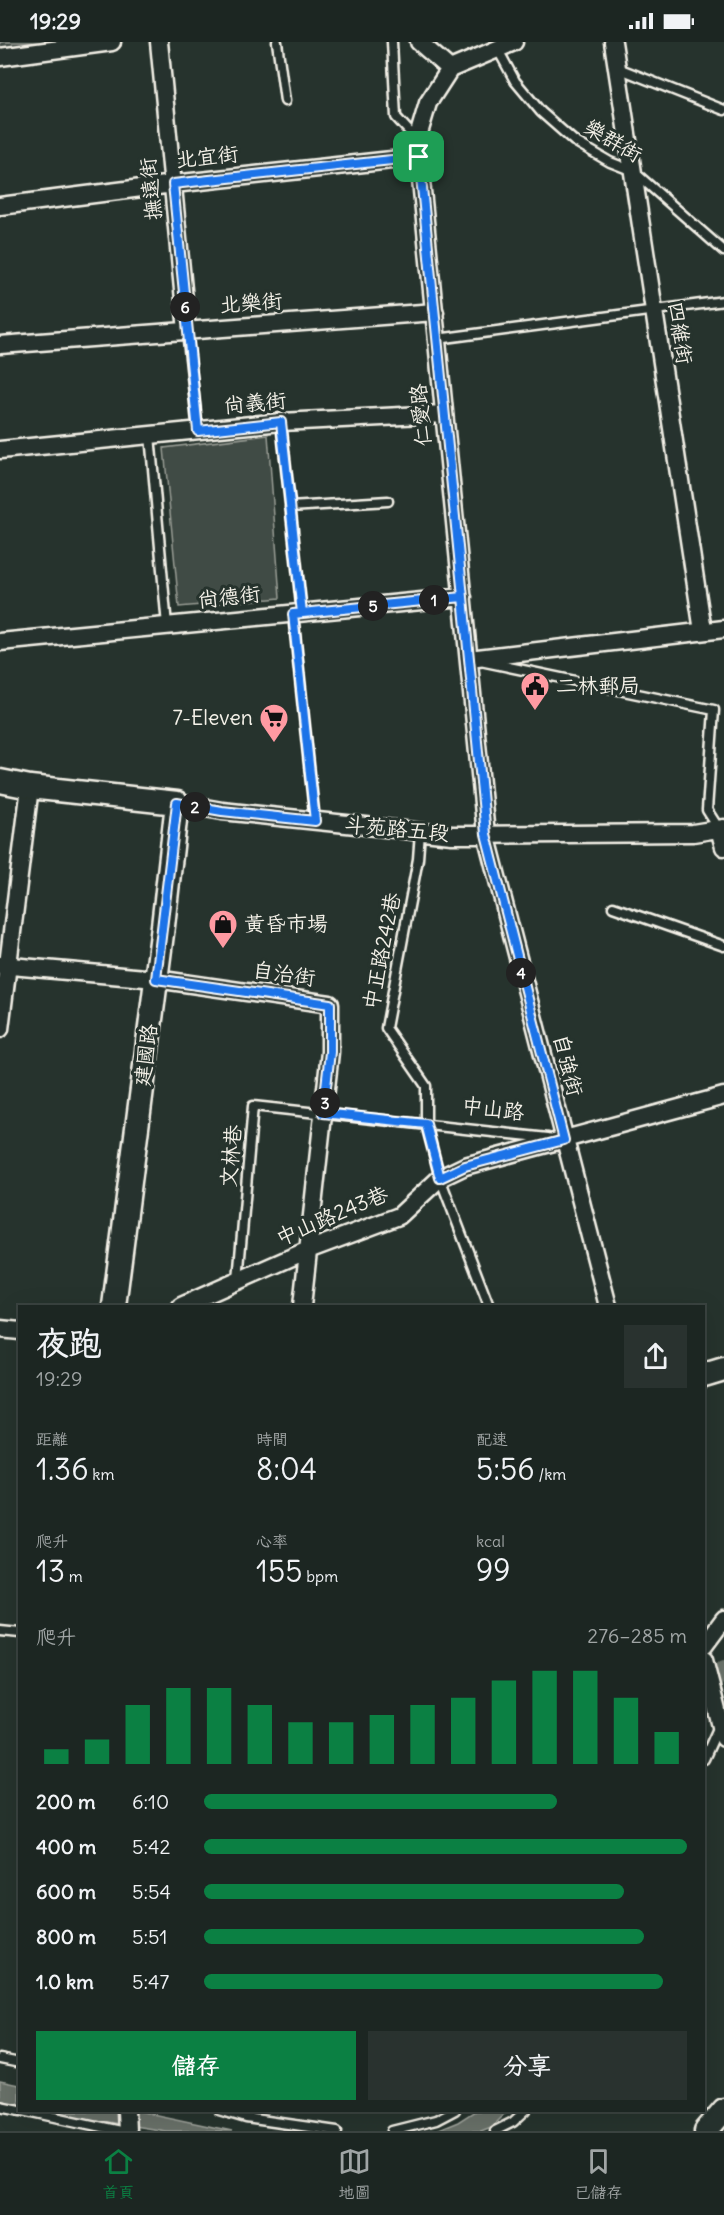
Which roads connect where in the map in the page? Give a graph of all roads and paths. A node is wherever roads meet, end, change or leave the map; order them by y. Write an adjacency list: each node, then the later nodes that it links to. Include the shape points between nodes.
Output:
1 (112, 42): 9 (street)
2 (159, 42): 16 (street, 撫遠街)
3 (277, 42): 12 (lane)
4 (392, 42): 14 (lane, via 396,117)
5 (419, 42): 11 (street)
6 (514, 42): 8 (street)
7 (613, 42): 10 (street, 四維街)
8 (497, 46): 11 (street); 15 (lane, 樂群街, via 515,81 541,112 574,141)
9 (0, 57)
10 (617, 68): 13 (lane); 15 (street, 四維街)
11 (450, 69): 14 (street, 仁愛路, via 428,103)
12 (285, 101)
13 (724, 110)
14 (418, 149): 16 (street, 北宜街); 21 (street, 仁愛路)
15 (633, 171): 18 (lane, 樂群街); 20 (street, 四維街)
16 (173, 184): 17 (street, 北宜街); 22 (street, 撫遠街)
17 (0, 206)
18 (724, 251)
19 (724, 302): 20 (lane)
20 (654, 310): 23 (lane); 36 (street, 四維街)
21 (435, 312): 22 (street, 北樂街); 23 (street, 仁愛路)
22 (187, 331): 24 (street, 北樂街); 27 (lane)
23 (437, 339): 25 (street, 仁愛路)
24 (0, 345)
25 (443, 414): 26 (street, 尚義街); 32 (street, 仁愛路)
26 (281, 422): 27 (street, 尚義街); 31 (lane)
27 (198, 431): 28 (street, 尚義街)
28 (150, 435): 29 (street, 尚義街); 34 (lane)
29 (0, 450)
30 (388, 501): 31 (lane)
31 (290, 507): 33 (lane)
32 (463, 597): 33 (street, 尚德街); 38 (street, 仁愛路)
33 (297, 613): 34 (street, 尚德街); 42 (lane)
34 (167, 626): 37 (street, 尚德街)
35 (724, 629): 36 (street)
36 (703, 631): 38 (street)
37 (0, 642)
38 (469, 659): 43 (lane, via 714,710 707,810); 45 (street, 仁愛路)
39 (0, 781): 40 (main road, 斗苑路五段)
40 (30, 787): 41 (main road, 斗苑路五段); 49 (street)
41 (177, 803): 42 (street, 斗苑路五段); 50 (main road, 建國路)
42 (315, 821): 44 (street, 斗苑路五段)
43 (721, 828): 45 (street, 斗苑路五段, via 693,833); 46 (street)
44 (420, 832): 45 (street, 斗苑路五段); 54 (lane, 中正路242巷, via 386,1028 426,1086)
45 (486, 834): 55 (street, 自強街)
46 (724, 847)
47 (613, 907): 48 (lane)
48 (724, 946)
49 (4, 966): 50 (street, 自治街); 51 (street)
50 (156, 979): 53 (street, 自治街, via 330,1004 330,1052); 59 (main road, 建國路)
51 (0, 1029)
52 (724, 1096): 55 (street, 中山路)
53 (323, 1113): 54 (lane, 中山路); 57 (street, 自治街); 58 (lane, 文林巷, via 253,1106)
54 (426, 1124): 55 (lane, 中山路); 56 (lane, 中正路242巷)
55 (564, 1140): 56 (street, 中山路243巷, via 465,1166); 63 (street, 自強街)
56 (440, 1178): 57 (street, 中山路243巷, via 399,1216); 62 (lane, 中正路242巷)
57 (309, 1250): 58 (street, 中山路243巷); 61 (street, 自治街)
58 (238, 1280): 60 (street, 中山路243巷)
59 (114, 1305)
60 (183, 1305)
61 (302, 1305)
62 (489, 1305)
63 (608, 1305)
64 (0, 1329): 65 (street)
65 (18, 1331)
66 (724, 1369): 67 (main road)
67 (705, 1375)
68 (722, 1625): 71 (street)
69 (0, 1631): 70 (lane)
70 (18, 1633)
71 (705, 1645)
72 (705, 1663): 73 (street)
73 (722, 1721): 74 (lane)
74 (705, 1757)
75 (0, 2060): 76 (lane)
76 (18, 2063)
77 (0, 2106): 78 (lane)
78 (18, 2109)
79 (724, 2110): 90 (main road)
80 (30, 2112): 85 (lane)
81 (126, 2112): 86 (street)
82 (226, 2112): 87 (lane)
83 (451, 2112): 88 (lane)
84 (524, 2112): 89 (lane)
85 (120, 2131)
86 (127, 2131)
87 (336, 2131)
88 (392, 2131)
89 (495, 2131)
90 (706, 2131)

